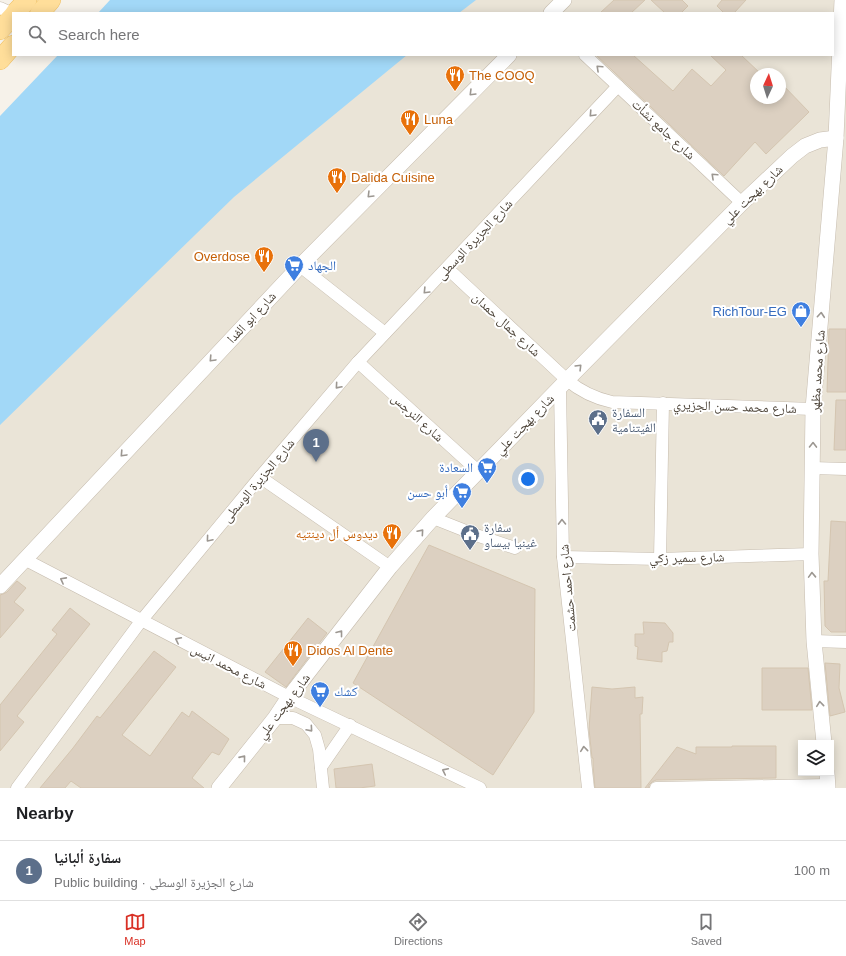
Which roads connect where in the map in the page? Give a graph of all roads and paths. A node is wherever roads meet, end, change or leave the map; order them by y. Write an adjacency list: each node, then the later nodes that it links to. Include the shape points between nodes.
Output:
1 (27, 0): 6 (main road)
2 (51, 0): 7 (main road)
3 (564, 0): 8 (street)
4 (842, 0): 17 (street, شارع محمد مظهر)
5 (0, 8): 9 (street)
6 (16, 12)
7 (41, 12)
8 (552, 12)
9 (12, 13)
10 (12, 16): 11 (main road)
11 (0, 30)
12 (12, 46): 15 (main road)
13 (508, 56): 19 (street, شارع ابو الفدا, one-way to 19)
14 (586, 56): 16 (street, شارع جامع نشأت, one-way to 14)
15 (0, 60)
16 (618, 86): 18 (street, شارع جامع نشأت, one-way to 16); 20 (street, شارع الجزيرة الوسطى, one-way to 20)
17 (841, 138): 18 (street, شارع بهجت علي, via 820,140 805,146); 25 (street, شارع محمد مظهر, one-way to 17)
18 (742, 203): 23 (street, شارع بهجت علي, one-way to 18)
19 (300, 266): 21 (street); 34 (street, شارع ابو الفدا, one-way to 34)
20 (447, 268): 21 (street, شارع الجزيرة الوسطى, one-way to 21); 23 (street, شارع جمال حمدان)
21 (385, 333): 22 (street, شارع الجزيرة الوسطى)
22 (358, 362): 28 (street, شارع النرجس); 29 (street, شارع الجزيرة الوسطى, one-way to 29)
23 (563, 384): 24 (street, شارع محمد حسن الجزيري, via 612,402); 28 (street, شارع بهجت علي); 33 (street, شارع احمد حشمت, one-way to 23)
24 (663, 403): 25 (street, شارع محمد حسن الجزيري); 35 (street)
25 (813, 409): 26 (street, شارع محمد مظهر, one-way to 25)
26 (812, 468): 27 (street); 32 (street, شارع محمد مظهر)
27 (846, 469)
28 (478, 471): 30 (street, شارع بهجت علي)
29 (260, 477): 36 (street); 38 (street, شارع الجزيرة الوسطى, one-way to 38)
30 (433, 518): 31 (street); 36 (street, شارع بهجت علي, one-way to 30)
31 (515, 548)
32 (811, 554): 35 (street, شارع سمير زكي); 39 (street, شارع محمد مظهر, one-way to 32)
33 (563, 557): 35 (street, شارع سمير زكي); 51 (street, شارع احمد حشمت, one-way to 33)
34 (24, 559): 37 (street, شارع ابو الفدا); 38 (street, شارع محمد انيس, one-way to 34)
35 (660, 559)
36 (390, 568): 41 (street, شارع بهجت علي, one-way to 36)
37 (0, 586)
38 (141, 621): 41 (street, شارع محمد انيس, one-way to 38); 47 (street, شارع الجزيرة الوسطى)
39 (814, 641): 40 (street); 44 (street, شارع محمد مظهر, one-way to 39)
40 (846, 642)
41 (290, 697): 42 (street, شارع بهجت علي); 43 (street, شارع محمد انيس)
42 (275, 718): 45 (street, one-way to 45, via 293,718 306,724 315,735); 48 (street, شارع بهجت علي, one-way to 42)
43 (350, 725): 45 (street); 50 (street, شارع محمد انيس, one-way to 43)
44 (824, 740)
45 (321, 767): 49 (street)
46 (828, 782): 52 (street)
47 (18, 788)
48 (218, 788)
49 (323, 788)
50 (480, 788)
51 (588, 788)
52 (656, 788)

